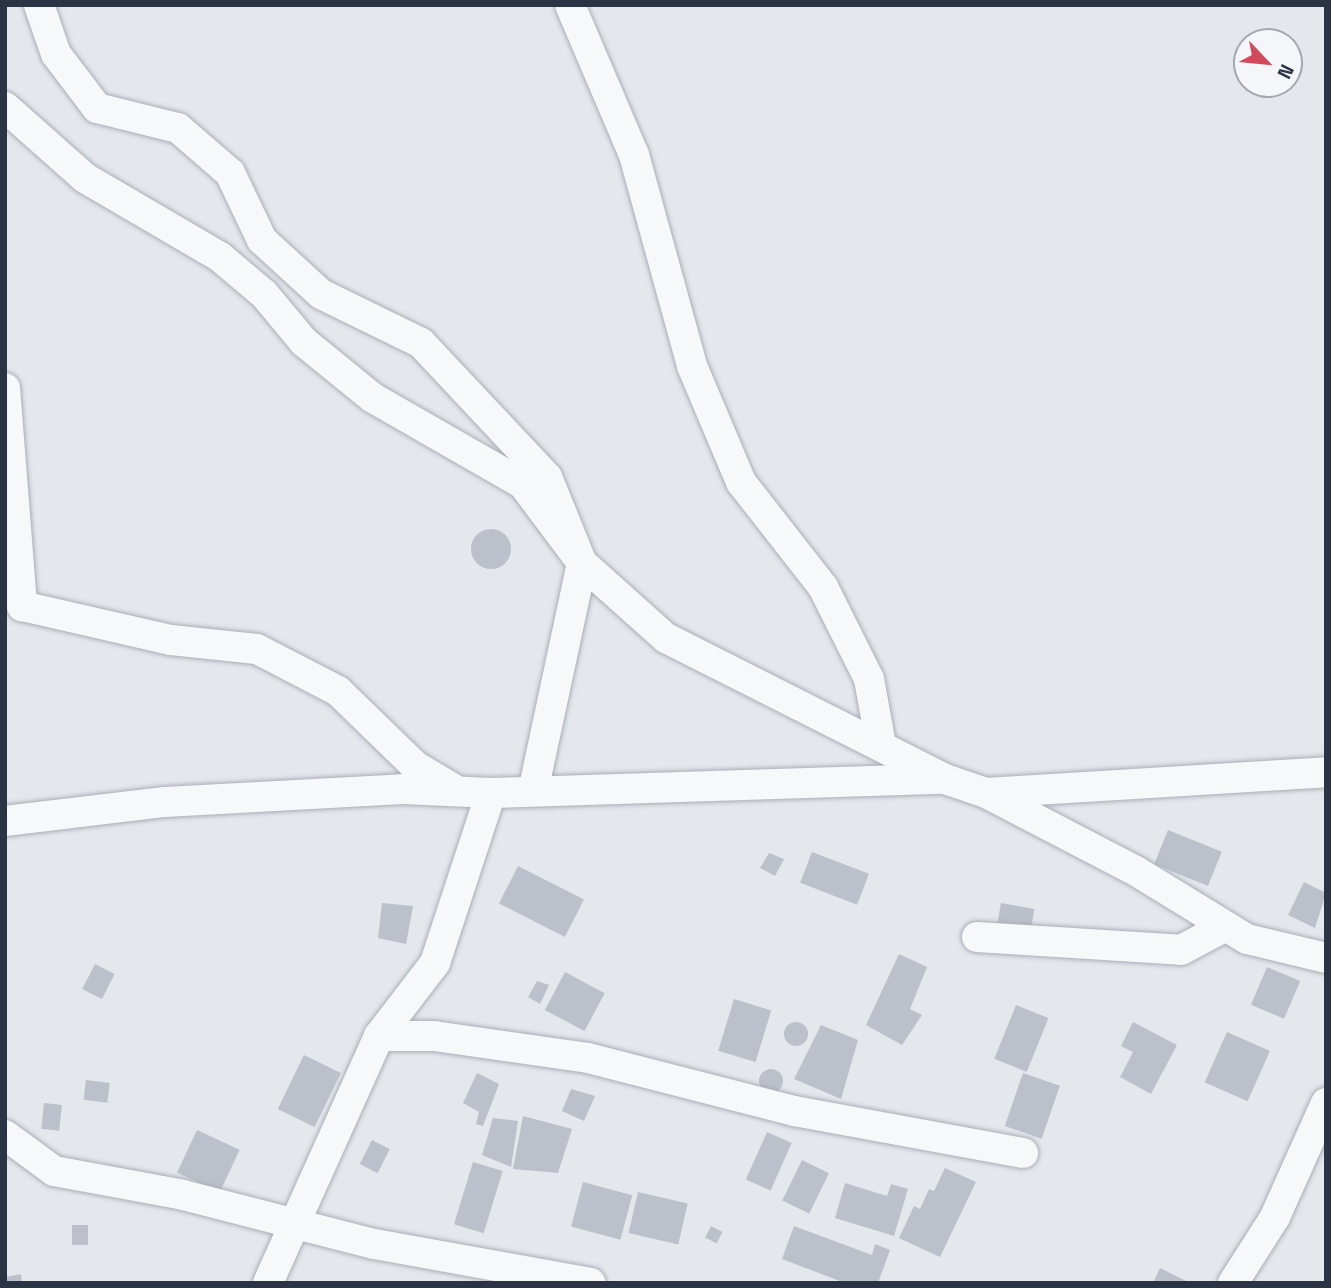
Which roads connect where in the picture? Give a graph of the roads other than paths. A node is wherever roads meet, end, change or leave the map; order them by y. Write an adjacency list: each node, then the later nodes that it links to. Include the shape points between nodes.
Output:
1 (39, 5): 5 (street, via 56,54 97,108 178,128 230,173 262,240 321,294 421,343 547,477)
2 (570, 5): 6 (street, via 635,155 692,366 741,482 823,587 869,678)
3 (5, 107): 5 (street, via 85,178 220,257 264,294 304,342 373,398 523,484)
4 (5, 388): 10 (street, via 23,606 171,640 257,649 338,691 415,766)
5 (582, 563): 6 (street, via 666,638); 9 (street)
6 (881, 745): 8 (street)
7 (1326, 772): 12 (street)
8 (946, 779): 9 (street); 12 (street)
9 (533, 790): 11 (street)
10 (457, 791): 11 (street); 13 (street, via 165,802)
11 (491, 793): 17 (street, via 435,964)
12 (986, 793): 14 (street, via 1136,871)
13 (5, 821)
14 (1224, 927): 15 (street, via 1181,950); 16 (street)
15 (977, 937)
16 (1326, 958)
17 (379, 1035): 20 (street, via 434,1036 599,1060 794,1111); 21 (street)
18 (1326, 1103): 24 (street, via 1275,1217)
19 (5, 1135): 21 (street, via 54,1171 183,1195)
20 (1023, 1153)
21 (292, 1225): 22 (street); 23 (street)
22 (268, 1283)
23 (591, 1283)
24 (1233, 1283)

